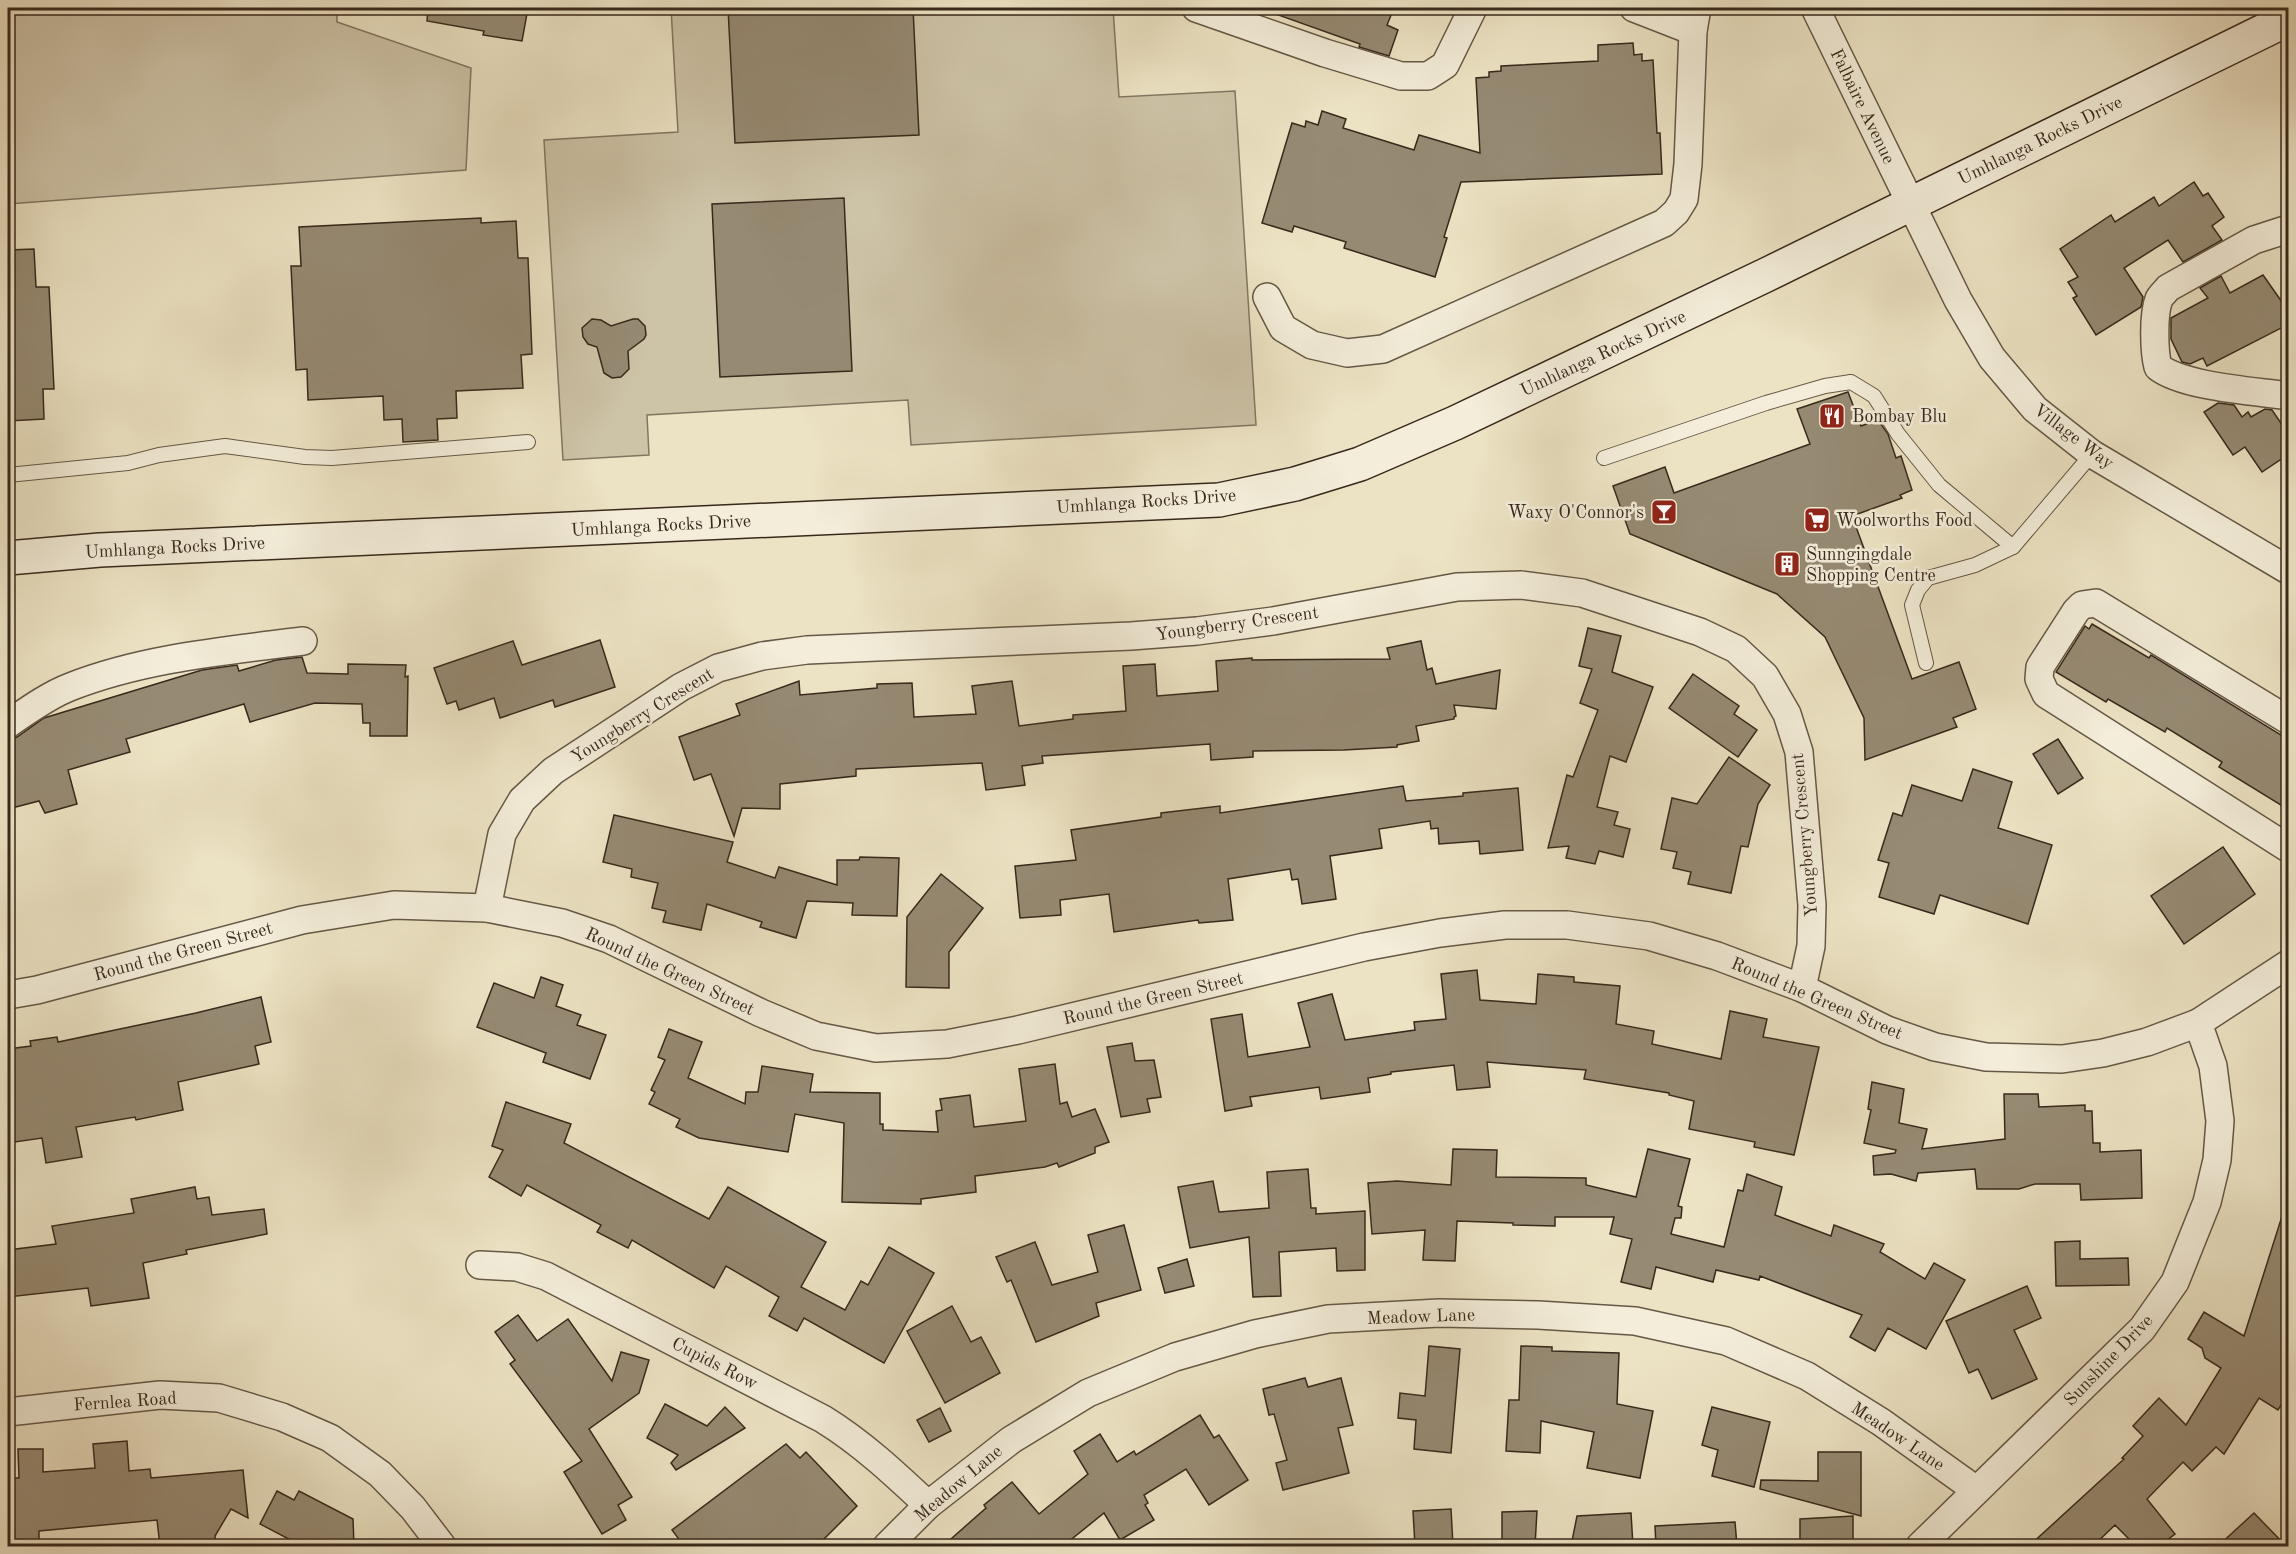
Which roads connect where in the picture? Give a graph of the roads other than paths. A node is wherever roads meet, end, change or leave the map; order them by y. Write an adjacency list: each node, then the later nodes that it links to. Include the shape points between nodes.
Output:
1 (1196, 8): 2 (street, via 1336,57 1401,76 1428,76 1445,65)
2 (1473, 8)
3 (1634, 8): 5 (street)
4 (1815, 8): 7 (street, Falbaire Avenue)
5 (1695, 19): 9 (street, via 1684,199 1664,222 1383,349 1347,353 1312,345 1283,328)
6 (2289, 19): 7 (main road, Umhlanga Rocks Drive)
7 (1911, 204): 12 (street, Village Way, via 1958,300 1992,358 2035,409); 16 (main road, Umhlanga Rocks Drive, via 1767,276 1360,464 1220,500 100,550)
8 (2289, 229): 10 (street, via 2254,240 2169,288 2156,307 2155,351 2158,367 2166,373)
9 (1267, 297)
10 (2289, 396)
11 (528, 442): 14 (lane, via 332,458 225,446 167,453 128,463)
12 (2092, 454): 15 (lane); 17 (street, Village Way)
13 (1604, 458): 15 (lane, via 1766,403 1851,382 1874,396 1898,434 1939,485)
14 (8, 475)
15 (2013, 547): 19 (lane, via 1975,565 1928,578 1918,590 1912,605)
16 (8, 558)
17 (2289, 570)
18 (303, 641): 21 (street, via 197,655 126,670 69,687)
19 (1926, 663)
20 (2289, 720): 22 (street, via 2096,603 2082,605 2076,611 2040,667 2039,679 2046,694)
21 (8, 724)
22 (2289, 848)
23 (487, 908): 25 (street, Round the Green Street, via 562,923 609,939 816,1036 876,1048 957,1042 1029,1028 1364,947 1505,925 1567,925 1649,936); 25 (street, Youngberry Crescent, via 502,834 522,800 553,771 681,687 718,668 762,656 807,650 1197,632 1457,588 1521,585 1582,593 1700,632 1736,649 1765,676 1787,714 1799,752 1812,905 1811,946); 26 (street, Round the Green Street, via 394,904 302,920)
24 (2289, 964): 27 (street, Round the Green Street)
25 (1802, 988): 27 (street, Round the Green Street, via 1887,1030 1935,1047 1986,1058 2062,1059 2103,1053)
26 (8, 995)
27 (2198, 1023): 30 (street, Sunshine Drive, via 2213,1066 2220,1121 2217,1160 2207,1202 2175,1282 2142,1329)
28 (480, 1265): 31 (street, Cupids Row, via 517,1267 546,1276 823,1419 879,1459)
29 (8, 1412): 32 (street, Fernlea Road, via 160,1395 219,1398 282,1417 330,1438 380,1474)
30 (1976, 1490): 31 (street, Meadow Lane, via 1881,1422 1807,1376 1726,1341 1635,1322 1439,1313 1328,1319 1255,1334 1175,1357 1088,1393 1059,1410 1011,1440); 34 (street, Sunshine Drive)
31 (928, 1505): 33 (street, Meadow Lane)
32 (442, 1546)
33 (887, 1546)
34 (1920, 1546)

